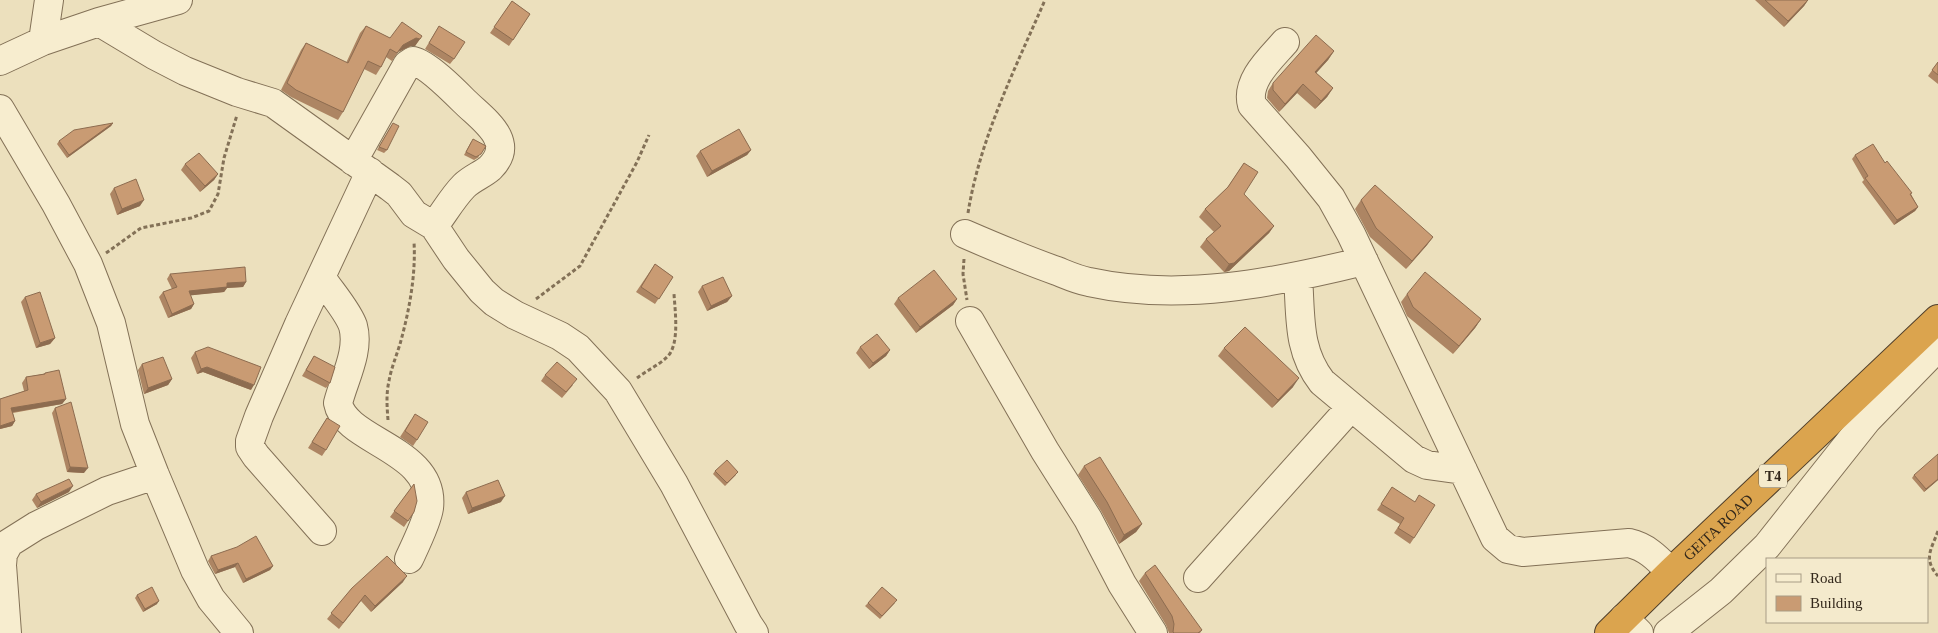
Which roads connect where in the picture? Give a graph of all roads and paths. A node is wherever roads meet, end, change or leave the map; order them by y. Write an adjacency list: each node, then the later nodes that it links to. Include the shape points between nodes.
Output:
1 (49, 0): 5 (street)
2 (178, 0): 4 (street)
3 (1045, 0): 13 (path, via 987,139 971,197)
4 (99, 22): 5 (street); 8 (street, via 169,64)
5 (44, 41): 7 (street)
6 (1286, 42): 14 (street, via 1263,67 1254,83 1250,98 1252,105 1332,198)
7 (0, 61)
8 (237, 92): 11 (street, via 273,103); 15 (path, via 236,118 213,206 203,214 141,228)
9 (0, 109): 15 (street)
10 (649, 135): 19 (path, via 580,266)
11 (362, 167): 12 (street, via 399,194); 12 (street, via 407,65 413,61 421,64 460,96 501,141 496,162); 16 (street)
12 (424, 220): 19 (street, via 482,291); 24 (path, via 412,224 412,279 389,380)
13 (965, 234): 17 (street, via 1088,282 1133,290 1188,290); 20 (path, via 963,274)
14 (1364, 261): 17 (street); 25 (street)
15 (88, 264): 26 (street, via 112,323 136,424)
16 (321, 277): 24 (street, via 353,326 354,346 338,403 340,412 348,422); 27 (street, via 259,416 250,447)
17 (1298, 277): 23 (street, via 1306,357 1322,382)
18 (674, 294): 22 (path, via 676,329 671,351)
19 (515, 315): 22 (street, via 578,348)
20 (970, 321): 37 (street)
21 (1931, 326): 30 (highway, GEITA ROAD / T4); 38 (street, via 1934,351 1866,420 1767,546 1721,591)
22 (618, 391): 36 (street, via 674,484)
23 (1351, 407): 25 (street, via 1414,459 1427,465); 32 (street)
24 (387, 447): 29 (street, via 413,467 429,495 428,511)
25 (1463, 470): 30 (street, via 1495,538 1508,549 1522,552 1629,543 1650,552)
26 (154, 475): 34 (street, via 75,506 9,543 2,565); 35 (street, via 210,599)
27 (322, 531)
28 (1938, 531): 31 (path, via 1929,558 1930,567)
29 (409, 559)
30 (1671, 572): 33 (highway, GEITA ROAD / T4)
31 (1938, 576)
32 (1198, 578)
33 (1624, 628)
34 (7, 633)
35 (239, 633)
36 (754, 633)
37 (1153, 633)
38 (1668, 633)

